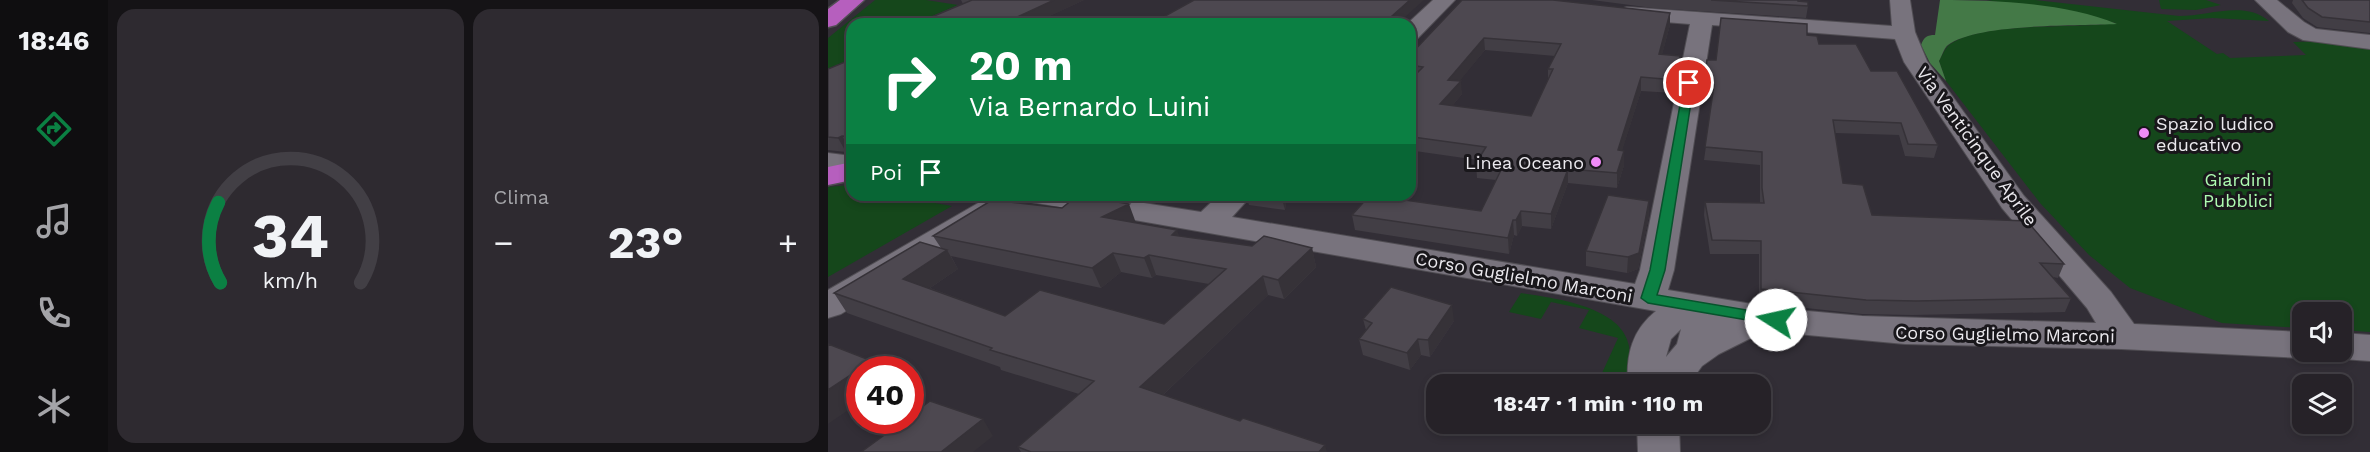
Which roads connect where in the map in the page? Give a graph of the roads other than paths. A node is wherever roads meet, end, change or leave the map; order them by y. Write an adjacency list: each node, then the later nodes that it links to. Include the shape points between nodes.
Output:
1 (853, 0): 7 (highway)
2 (1446, 0): 8 (street)
3 (1900, 0): 9 (street, Via Venticinque Aprile)
4 (2265, 0): 10 (street, via 2311,35)
5 (1605, 11): 6 (street)
6 (1702, 19): 9 (street); 20 (street, via 1657,270)
7 (828, 20)
8 (1416, 28)
9 (1903, 33): 23 (street, Via Venticinque Aprile, via 1916,62 2013,202 2099,300)
10 (2370, 42)
11 (828, 161): 12 (street)
12 (846, 164)
13 (846, 172): 14 (highway)
14 (828, 176)
15 (1004, 201): 21 (street)
16 (1073, 201): 18 (street, Corso Guglielmo Marconi)
17 (1231, 201): 18 (street)
18 (1208, 222): 19 (street, Corso Guglielmo Marconi)
19 (1599, 290): 20 (street, Corso Guglielmo Marconi); 25 (street, via 1633,309 1643,321)
20 (1678, 304): 22 (street, Corso Guglielmo Marconi); 25 (street); 28 (street, via 1699,322 1700,331 1696,344)
21 (828, 306)
22 (1776, 320): 23 (street, Corso Guglielmo Marconi, via 1893,332); 28 (street, via 1746,326 1702,346)
23 (2123, 336): 24 (street, Corso Guglielmo Marconi)
24 (2292, 344)
25 (1649, 346): 29 (street)
26 (2352, 347): 27 (street)
27 (2370, 348)
28 (1677, 371)
29 (1648, 374)
30 (1658, 434): 31 (street)
31 (1659, 452)

